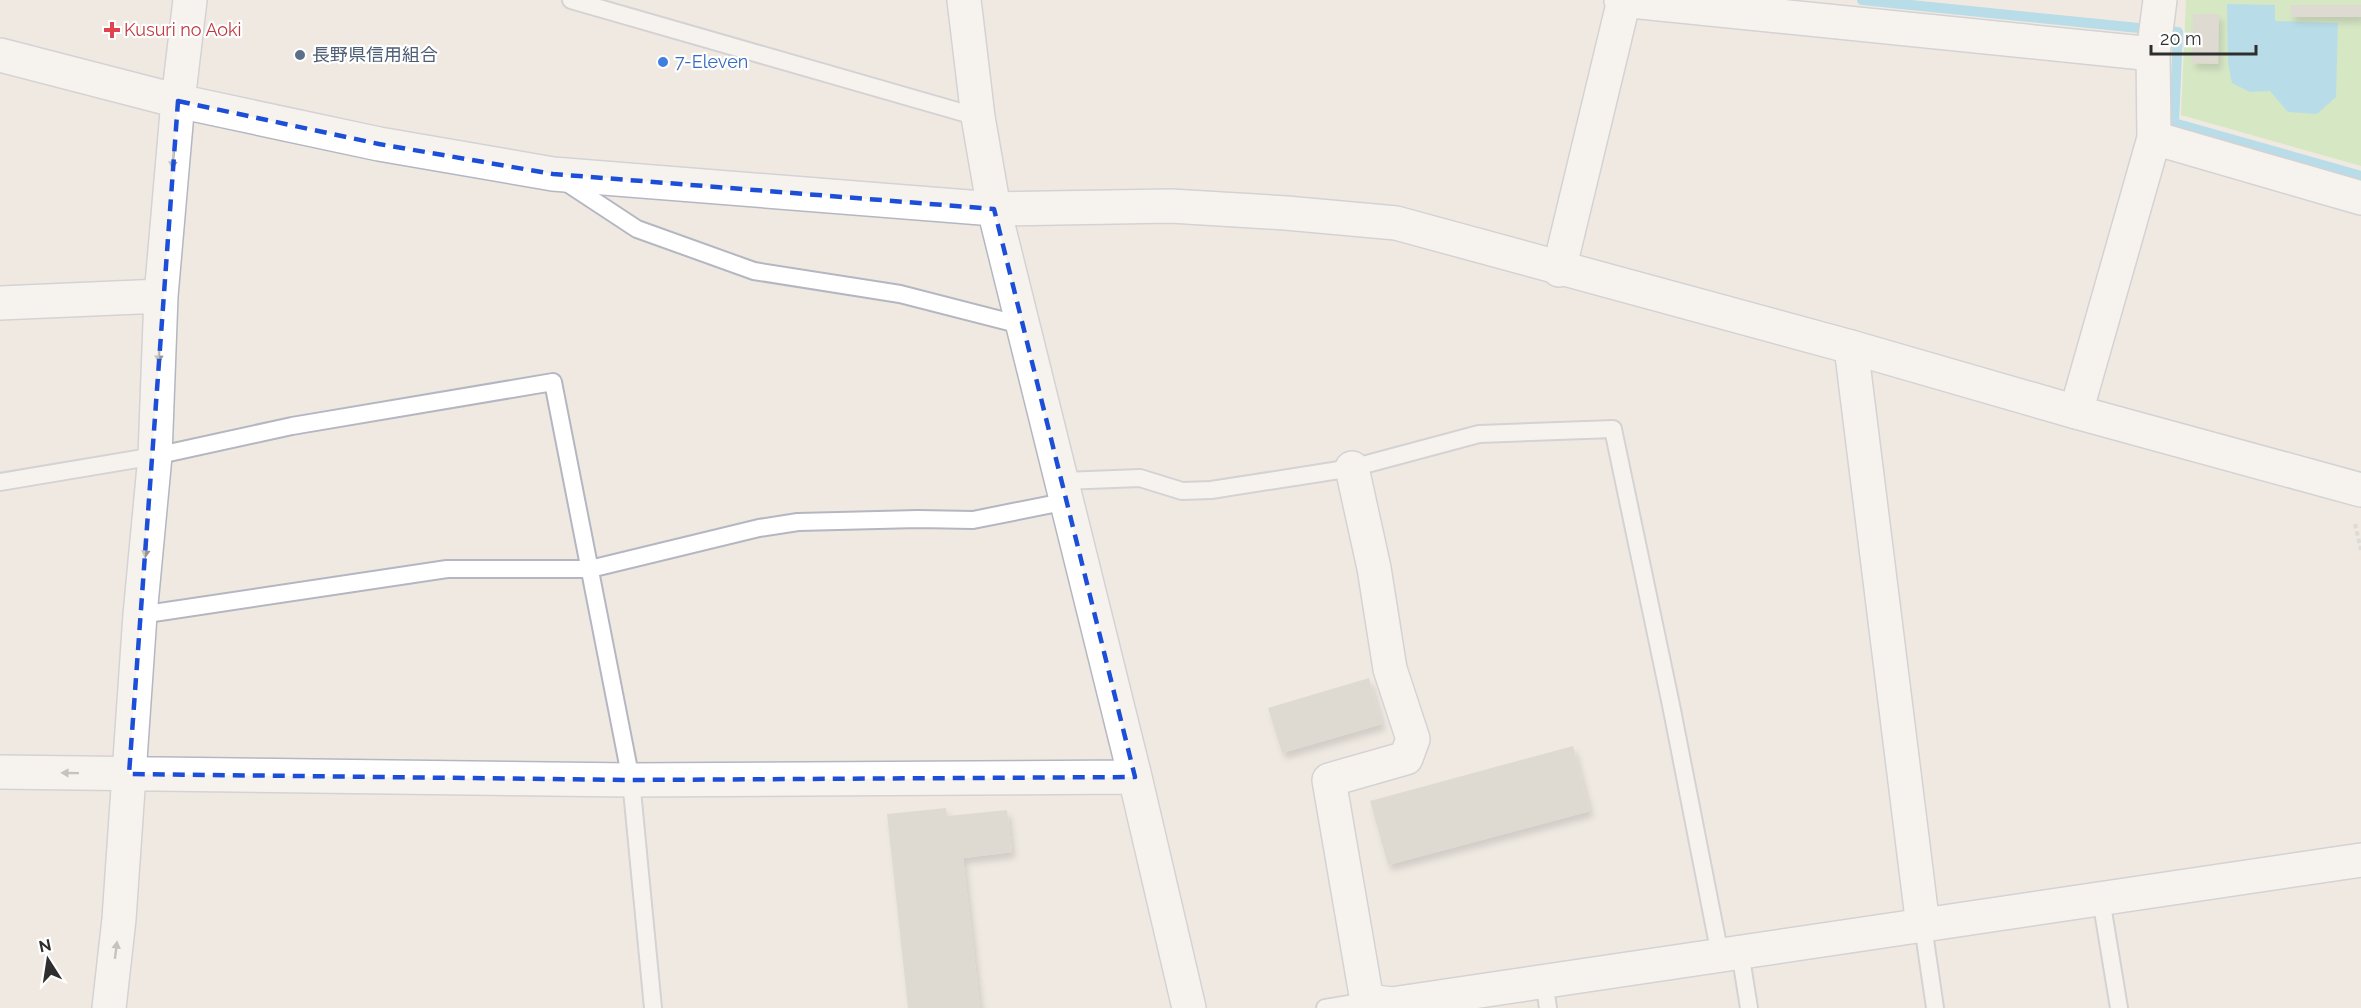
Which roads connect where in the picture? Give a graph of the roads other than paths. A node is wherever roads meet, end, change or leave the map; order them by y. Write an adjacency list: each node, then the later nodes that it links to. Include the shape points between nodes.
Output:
1 (190, 0): 8 (street)
2 (571, 0): 9 (lane)
3 (964, 0): 9 (street)
4 (1623, 0): 6 (street); 14 (street)
5 (2160, 0): 6 (street)
6 (2153, 54): 10 (street)
7 (0, 55): 8 (street)
8 (178, 101): 11 (street, via 379,144); 15 (street, one-way to 15)
9 (978, 117): 13 (street)
10 (2154, 138): 12 (street); 19 (street)
11 (553, 174): 13 (street); 17 (lane, via 637,228 754,271 900,294)
12 (2361, 198)
13 (994, 209): 14 (street, via 1172,206 1396,223); 17 (street)
14 (1559, 270): 18 (street)
15 (161, 296): 16 (street); 20 (street, one-way to 20)
16 (0, 303)
17 (1025, 326): 23 (street)
18 (1851, 347): 19 (street); 33 (street)
19 (2076, 412): 24 (street)
20 (156, 456): 22 (lane); 25 (lane, via 292,426 553,382); 26 (street, one-way to 26)
21 (1352, 468): 23 (lane, via 1211,490 1182,491 1140,478); 34 (lane, via 1479,434 1613,429 1671,705); 36 (street, via 1374,568 1390,669 1413,739 1406,758 1329,780)
22 (0, 482)
23 (1065, 491): 25 (lane, via 973,520 798,522 759,528); 29 (street)
24 (2359, 502)
25 (590, 570): 26 (lane, via 447,569); 30 (lane)
26 (140, 615): 28 (street)
27 (0, 772): 28 (street, one-way to 27)
28 (129, 774): 30 (street); 37 (street, one-way to 28)
29 (1135, 777): 30 (street); 39 (street)
30 (631, 780): 38 (lane)
31 (2361, 860): 32 (street)
32 (2101, 898): 33 (street); 43 (lane)
33 (1923, 926): 34 (street); 42 (lane)
34 (1730, 953): 35 (street); 41 (lane)
35 (1546, 994): 36 (street, via 1392,1004)
36 (1367, 1001): 40 (lane)
37 (109, 1008)
38 (653, 1008)
39 (1189, 1008)
40 (1325, 1008)
41 (1749, 1008)
42 (1935, 1008)
43 (2119, 1008)

